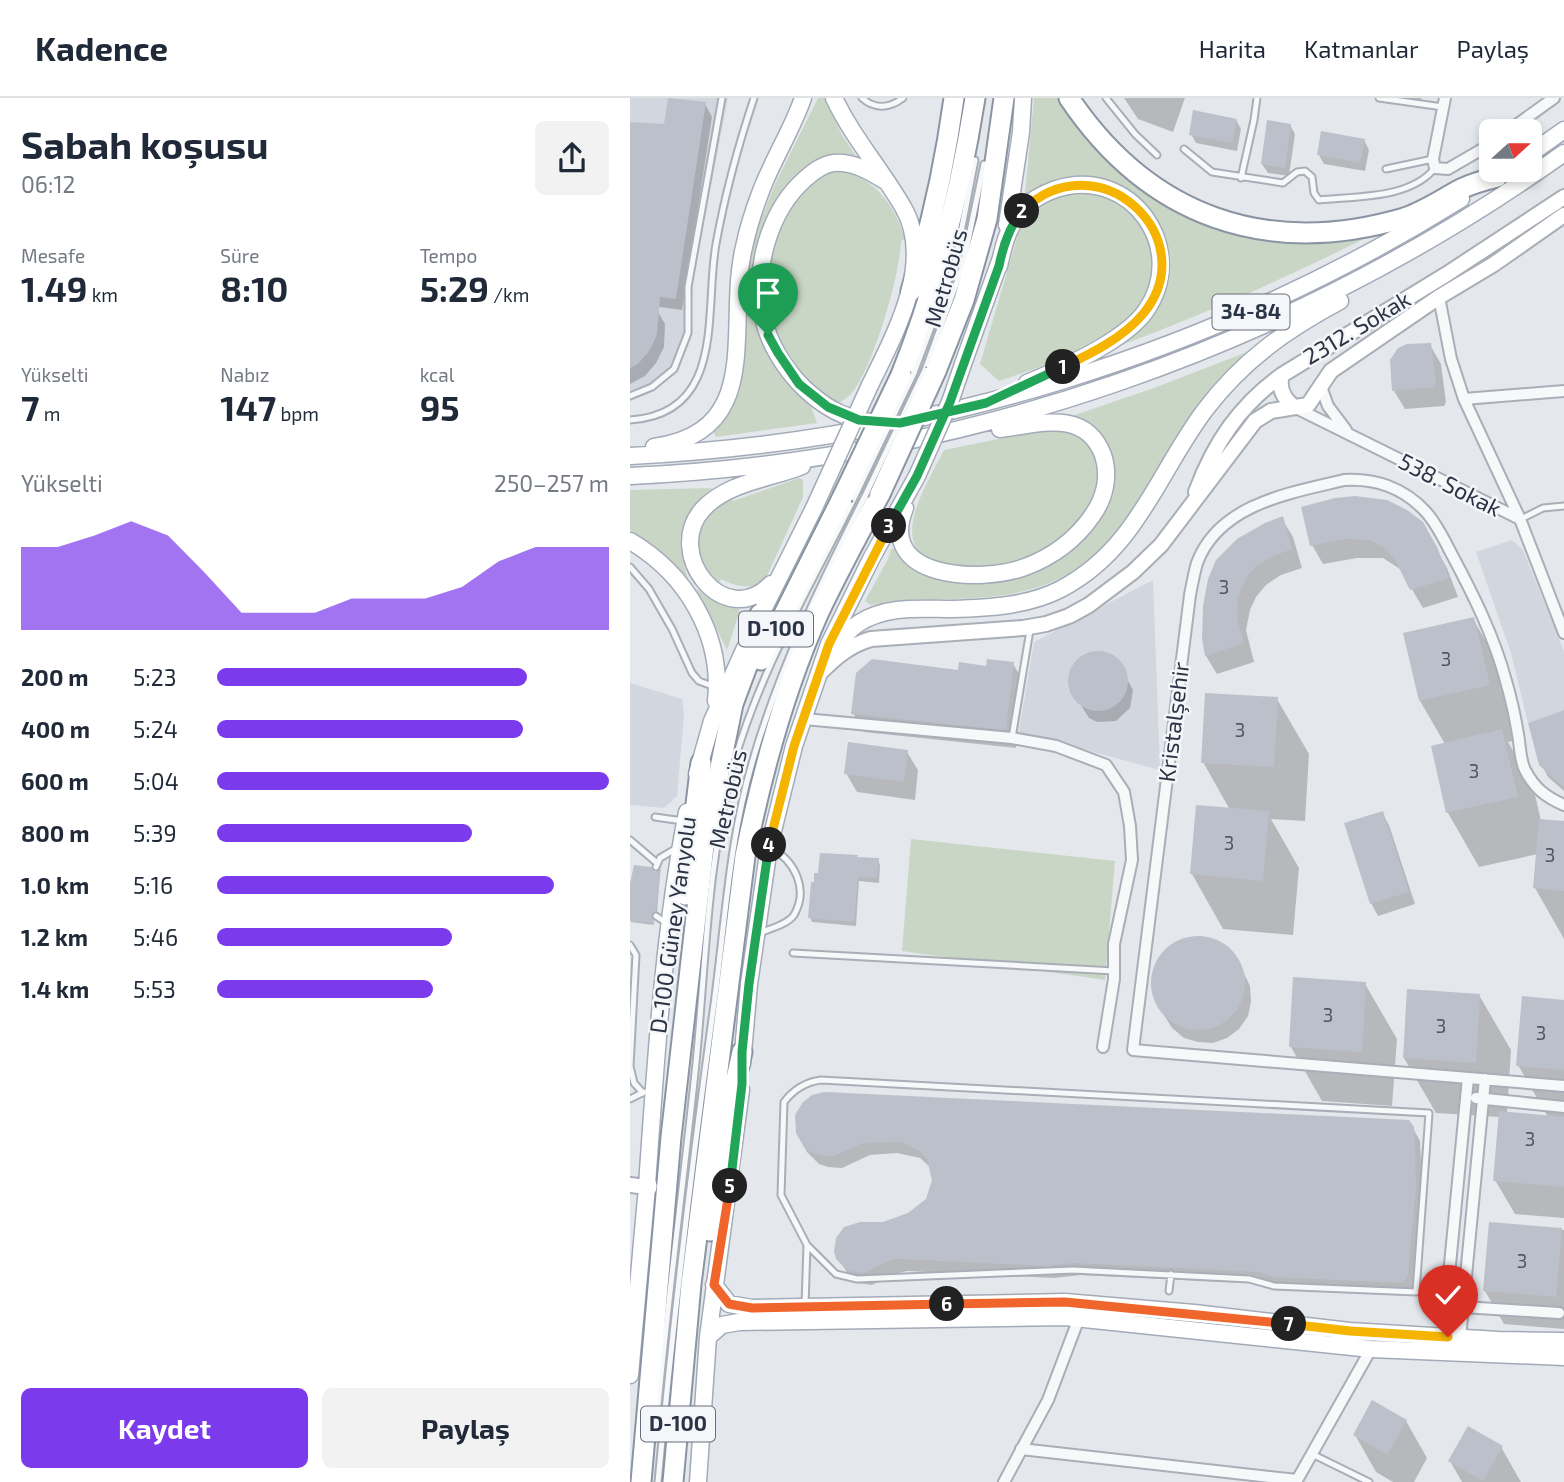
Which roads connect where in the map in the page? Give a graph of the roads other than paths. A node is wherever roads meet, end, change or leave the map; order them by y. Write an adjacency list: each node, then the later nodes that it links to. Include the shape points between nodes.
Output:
1 (722, 98): 44 (lane, via 688,287 688,333 674,369 652,387)
2 (754, 98): 48 (lane, via 731,172 716,244 710,334 699,375 685,398 664,413)
3 (803, 98): 52 (main road, via 761,191 743,250 736,359 723,409 685,440)
4 (834, 98): 31 (main road, D-100 Güney Yanyolu)
5 (862, 98): 6 (lane, via 877,107)
6 (903, 98)
7 (954, 98): 36 (highway, via 938,193)
8 (975, 98): 40 (highway, D-100, via 957,202)
9 (1004, 98): 39 (highway, D-100, via 987,219 964,300)
10 (1023, 98): 35 (main road, via 1012,202)
11 (1069, 98): 29 (highway, via 1101,142 1147,184 1197,211 1242,227 1310,233 1376,225 1416,214)
12 (1106, 98): 23 (lane)
13 (1257, 98): 28 (lane)
14 (1379, 98): 16 (lane)
15 (1554, 98): 17 (street)
16 (1444, 102): 26 (street)
17 (1525, 119)
18 (1564, 130): 19 (main road)
19 (1542, 146)
20 (1184, 149): 28 (lane, via 1212,172)
21 (1479, 151): 26 (street, via 1448,169)
22 (1564, 153): 34 (main road, 34-84)
23 (1157, 155)
24 (975, 160): 40 (lane, Metrobüs, via 955,263)
25 (984, 164): 39 (lane, Metrobüs, via 962,265)
26 (1434, 164): 27 (lane); 28 (lane, via 1429,176 1412,186 1319,200 1312,177 1305,171 1283,183)
27 (1386, 169)
28 (1241, 177)
29 (1479, 182)
30 (1487, 182): 46 (main road, 34-84, via 1374,250 1260,308 1114,366)
31 (887, 183): 36 (main road, D-100 Güney Yanyolu, via 915,240); 49 (main road, via 846,163 822,166 798,185 769,233 761,300 768,335 799,384 843,415)
32 (1564, 197): 38 (street, 2312. Sokak)
33 (1564, 215): 37 (street, 2312. Sokak)
34 (1399, 258): 50 (main road, 34-84, via 1284,317 1168,365 1041,408); 67 (main road, via 1362,288 1271,342 1243,367 1203,412 1125,537 1080,578 1016,604 875,615 848,631)
35 (999, 266): 46 (main road, via 1008,235 1023,209 1048,192 1077,185 1099,186 1133,203 1151,226 1161,256 1154,296 1134,324 1081,358); 55 (main road, bridge, via 950,402)
36 (911, 291): 63 (main road, D-100 Güney Yanyolu, bridge)
37 (1439, 298): 42 (street, 2312. Sokak, via 1331,370); 45 (street)
38 (1298, 365): 41 (street, 2312. Sokak); 42 (street, via 1311,370)
39 (931, 370): 56 (highway, D-100, bridge)
40 (907, 374): 57 (highway, D-100, bridge)
41 (1282, 375): 47 (street, via 1280,389); 58 (street, 2312. Sokak, via 1251,399 1229,427 1202,475)
42 (1320, 384): 47 (street, 2312. Sokak, via 1308,405); 51 (street, 538. Sokak, via 1328,406)
43 (1564, 391): 45 (street)
44 (630, 396)
45 (1464, 399): 60 (street)
46 (986, 403): 49 (main road, 34-84)
47 (1294, 407): 51 (street, 538. Sokak); 58 (street, 2312. Sokak, via 1271,411 1255,421)
48 (630, 420)
49 (900, 423): 52 (main road, via 747,448)
50 (958, 428): 53 (main road, 34-84); 55 (main road, via 987,431 1053,422 1084,431 1095,441 1106,469 1096,511 1072,540 1037,562 992,575 959,575 919,563 903,542 902,516)
51 (1348, 432): 60 (street, 538. Sokak)
52 (630, 454)
53 (821, 456): 54 (main road); 63 (main road, via 715,499 696,520 691,534 692,556 700,577 724,596 756,597)
54 (630, 476)
55 (917, 476): 67 (main road, via 848,603)
56 (873, 495): 114 (highway, D-100, via 810,635 754,805); 121 (lane, Metrobüs, via 828,567 796,638 742,802 690,1175)
57 (848, 498): 73 (highway, D-100, via 754,676); 120 (lane, Metrobüs, via 752,710 719,830)
58 (1194, 500): 65 (street, 2312. Sokak, via 1161,545 1123,580 1069,616)
59 (1564, 506): 60 (lane, via 1543,508)
60 (1520, 519): 66 (street, 538. Sokak)
61 (630, 541): 68 (main road, via 664,566 690,597 714,653)
62 (630, 567): 68 (lane, via 649,589 692,673)
63 (784, 568): 64 (main road, D-100 Güney Yanyolu)
64 (760, 614): 70 (main road, D-100 Güney Yanyolu); 73 (highway, via 758,637 733,704)
65 (1030, 627): 67 (street, 2312. Sokak, via 871,639 856,643); 71 (lane)
66 (1564, 633)
67 (820, 673): 69 (main road)
68 (718, 688): 70 (main road)
69 (804, 719): 71 (street); 79 (main road)
70 (712, 721): 72 (main road, D-100 Güney Yanyolu)
71 (1012, 738): 83 (street, via 1056,746 1106,765 1124,792 1132,860 1114,944)
72 (701, 764): 76 (main road, D-100 Güney Yanyolu); 84 (highway, via 677,980)
73 (721, 765): 84 (highway, D-100, via 704,846)
74 (1564, 805): 87 (street, Kristalşehir, via 1545,797 1524,767 1506,680 1485,622 1427,513 1399,490 1359,479 1306,489 1241,512 1208,543 1197,563 1190,596 1133,1050)
75 (655, 817): 76 (lane)
76 (685, 821): 78 (main road, D-100 Güney Yanyolu)
77 (630, 840): 78 (lane, via 657,865)
78 (680, 847): 90 (main road, D-100 Güney Yanyolu, via 662,920)
79 (769, 847): 80 (main road); 80 (lane, via 785,855 799,877 799,899 793,916)
80 (756, 934): 86 (main road)
81 (630, 945): 90 (lane, via 636,955 630,1066 634,1083)
82 (793, 953): 83 (lane)
83 (1114, 971): 85 (street)
84 (682, 1035): 119 (highway, D-100)
85 (1103, 1047)
86 (742, 1052): 102 (main road, via 734,1158); 114 (highway)
87 (1468, 1078): 88 (street, Kristalşehir); 91 (street)
88 (1485, 1079): 89 (street, Kristalşehir); 92 (street)
89 (1564, 1086)
90 (648, 1091): 93 (lane); 97 (main road, D-100 Güney Yanyolu)
91 (1466, 1097): 92 (street); 95 (street)
92 (1483, 1098): 94 (street); 96 (street)
93 (630, 1099)
94 (1564, 1107)
95 (1460, 1168): 96 (street); 98 (street)
96 (1476, 1170): 99 (street)
97 (636, 1184): 115 (main road, D-100 Güney Yanyolu)
98 (1453, 1232): 99 (street); 104 (street)
99 (1470, 1233): 105 (street)
100 (807, 1245): 101 (lane, via 836,1274 857,1279 1073,1270); 101 (lane, via 780,1195 784,1102 798,1087 813,1081 1429,1113 1416,1292 1273,1286 1249,1279); 106 (lane)
101 (1171, 1274): 103 (lane)
102 (714, 1285): 106 (main road, via 724,1299 738,1306); 109 (main road)
103 (1169, 1292)
104 (1447, 1299): 105 (street); 110 (street)
105 (1463, 1304): 108 (street); 110 (street)
106 (805, 1308): 107 (main road, via 1049,1301)
107 (1081, 1310): 109 (main road, via 739,1322 722,1325); 111 (main road); 116 (street, via 1048,1400)
108 (1559, 1313)
109 (708, 1337): 123 (main road)
110 (1452, 1337): 111 (main road); 112 (main road)
111 (1371, 1341): 113 (main road); 117 (street)
112 (1564, 1341)
113 (1564, 1357)
114 (684, 1366): 122 (highway, D-100)
115 (630, 1375)
116 (1021, 1449): 118 (street); 124 (street)
117 (1312, 1454): 118 (street); 125 (lane)
118 (1296, 1481)
119 (641, 1482)
120 (650, 1482)
121 (658, 1482)
122 (673, 1482)
123 (698, 1482)
124 (1004, 1482)
125 (1368, 1482)

